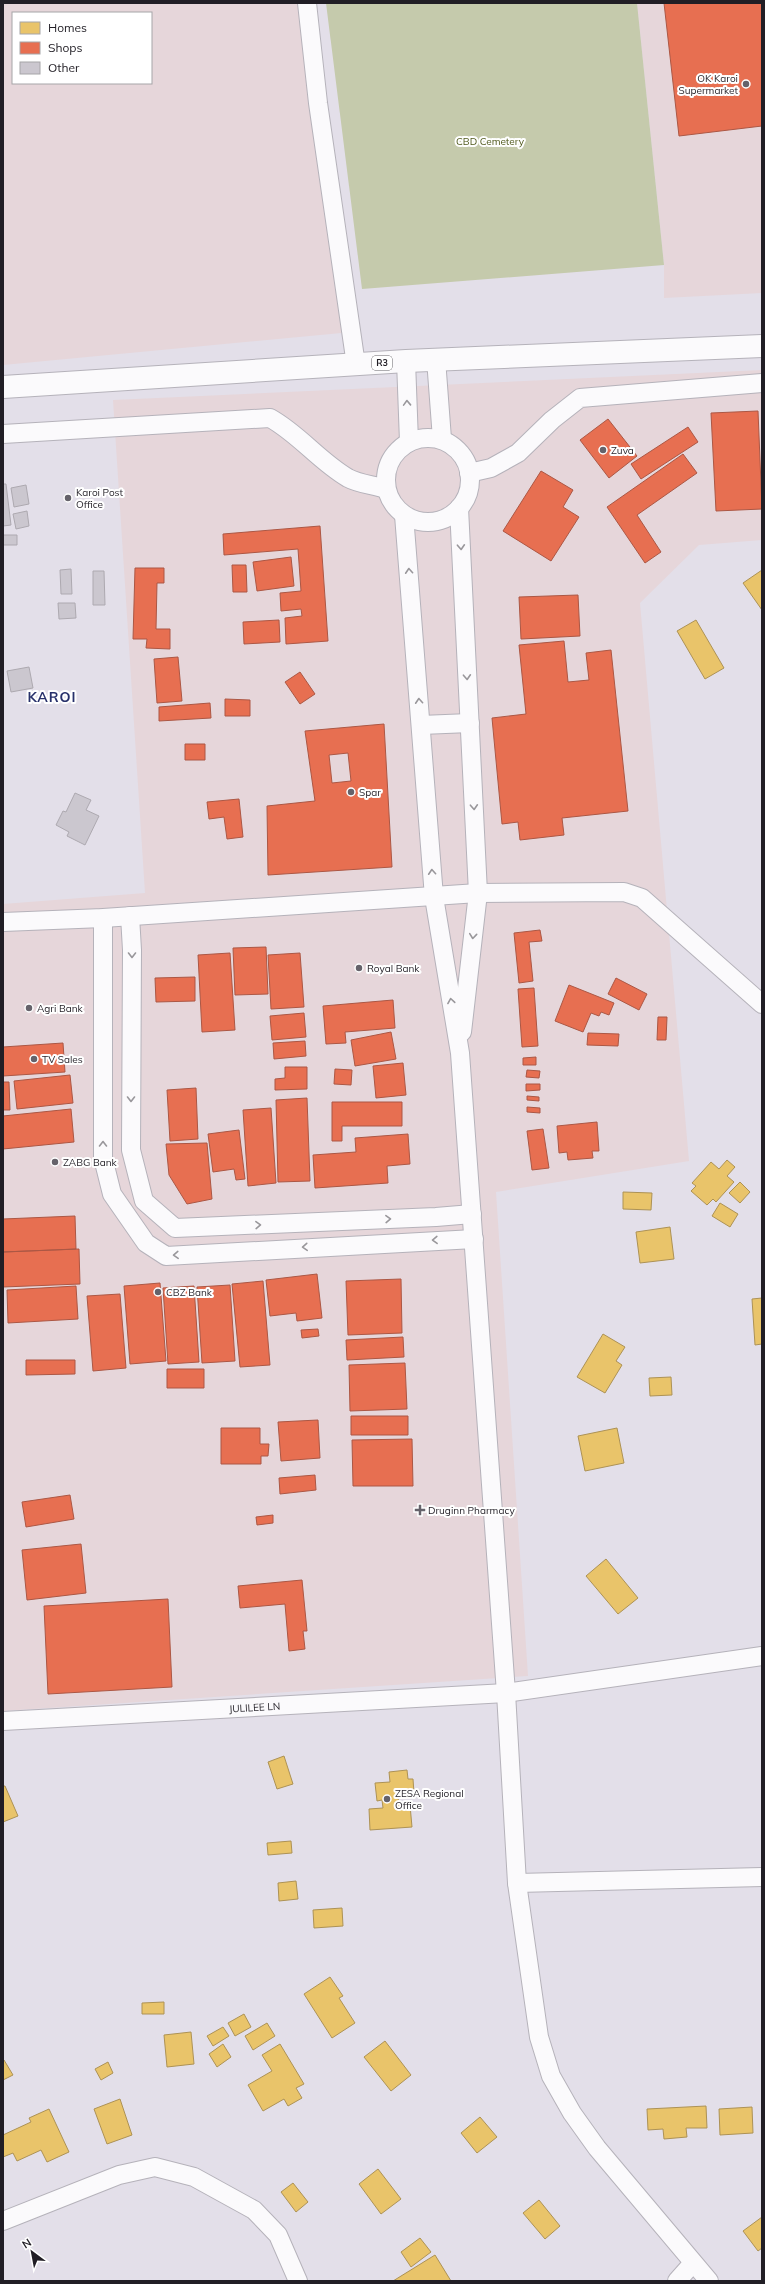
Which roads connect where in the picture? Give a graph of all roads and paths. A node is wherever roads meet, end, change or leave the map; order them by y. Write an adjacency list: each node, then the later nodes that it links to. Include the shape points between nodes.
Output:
1 (307, 3): 5 (street, via 318,103)
2 (762, 346): 3 (highway, R3)
3 (436, 359): 4 (highway, R3); 9 (street)
4 (406, 361): 5 (highway, R3); 10 (street, one-way to 4)
5 (356, 365): 7 (highway, R3)
6 (762, 383): 11 (street, via 580,398 552,420 518,453 491,468)
7 (3, 387)
8 (3, 434): 12 (street, via 270,418 288,428 324,461 349,478)
9 (442, 439): 10 (street, via 425,437); 11 (street, via 457,448 467,463)
10 (409, 442): 12 (street, via 390,462)
11 (469, 473): 13 (street, via 470,490)
12 (386, 489): 14 (street, via 393,503)
13 (459, 508): 14 (street, via 443,519 423,522); 15 (street, one-way to 15)
14 (404, 515): 16 (street, one-way to 14)
15 (470, 723): 16 (street); 17 (street, one-way to 17)
16 (421, 725): 18 (street, one-way to 16)
17 (478, 893): 18 (street); 22 (street, via 624,892 642,898); 23 (street, one-way to 23)
18 (434, 897): 19 (street); 23 (street, one-way to 18)
19 (130, 916): 20 (street); 25 (street, one-way to 25)
20 (104, 918): 21 (street); 24 (street)
21 (3, 922)
22 (762, 1004)
23 (460, 1053): 26 (street)
24 (103, 1078): 25 (street); 29 (street, one-way to 24, via 166,1256 146,1243 112,1194 103,1158)
25 (132, 1079): 27 (street, one-way to 27, via 131,1150 144,1201 175,1228)
26 (472, 1214): 27 (street, one-way to 26, via 436,1218); 28 (street)
27 (233, 1226): 29 (street)
28 (474, 1239): 29 (street, one-way to 29); 31 (street)
29 (234, 1252)
30 (762, 1656): 31 (street, JULILEE LN)
31 (506, 1693): 32 (street, JULILEE LN); 34 (street)
32 (3, 1721)
33 (762, 1877): 34 (street)
34 (516, 1883): 36 (street, via 539,2037 551,2076 596,2148)
35 (3, 2221): 37 (street, via 119,2175 155,2167 194,2177 254,2210 278,2235)
36 (693, 2263): 38 (street); 39 (street)
37 (298, 2281)
38 (677, 2281)
39 (709, 2281)

